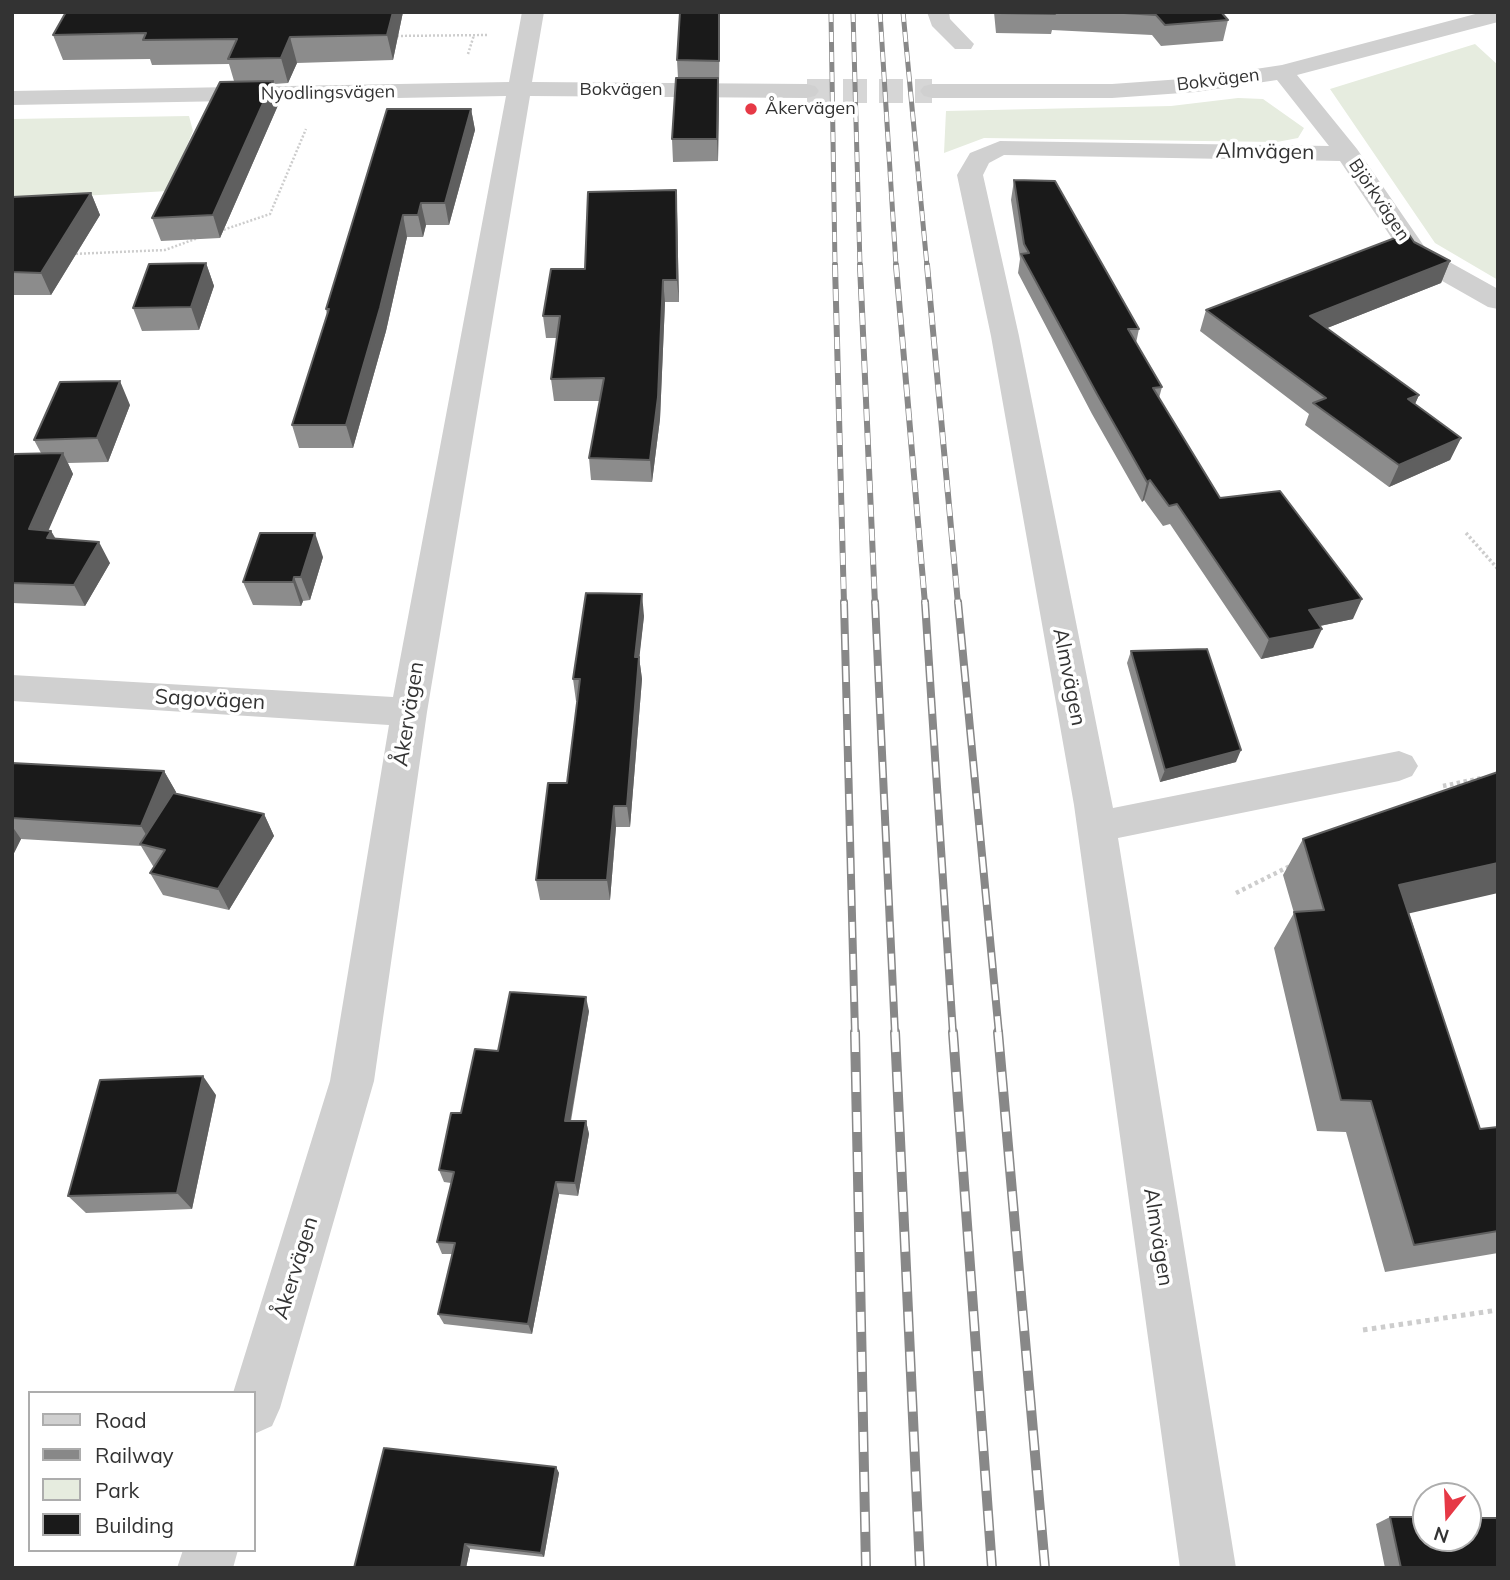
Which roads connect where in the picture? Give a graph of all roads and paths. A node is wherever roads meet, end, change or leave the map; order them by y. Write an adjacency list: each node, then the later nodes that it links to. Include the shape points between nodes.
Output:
1 (533, 12): 4 (street, Åkervägen)
2 (939, 12): 6 (street, via 940,21)
3 (1498, 15): 7 (street, Bokvägen)
4 (528, 35): 5 (path); 8 (street, Åkervägen)
5 (391, 36)
6 (963, 44)
7 (1283, 72): 10 (street, Bokvägen, via 1112,91); 13 (street, Björkvägen)
8 (518, 89): 9 (street, Bokvägen); 11 (street, Nyodlingsvägen); 21 (street, Åkervägen)
9 (807, 91)
10 (932, 91)
11 (320, 93): 12 (street, Nyodlingsvägen); 14 (path, via 270,215)
12 (12, 98)
13 (1348, 154): 17 (street, Björkvägen, via 1416,254); 25 (street, Almvägen, via 1000,148 979,158 970,175 1008,349)
14 (217, 232)
15 (204, 236): 16 (path, via 165,250)
16 (68, 254)
17 (1498, 301)
18 (1466, 533): 19 (path)
19 (1498, 569)
20 (12, 688): 21 (street, Sagovägen)
21 (409, 712): 30 (street, Åkervägen, via 352,1081)
22 (1399, 766): 25 (street)
23 (1484, 778): 24 (path)
24 (1430, 789)
25 (1096, 827): 31 (street, Almvägen)
26 (1297, 862): 27 (path)
27 (1236, 893)
28 (1498, 1310): 29 (path)
29 (1363, 1330)
30 (256, 1401)
31 (1208, 1568)

